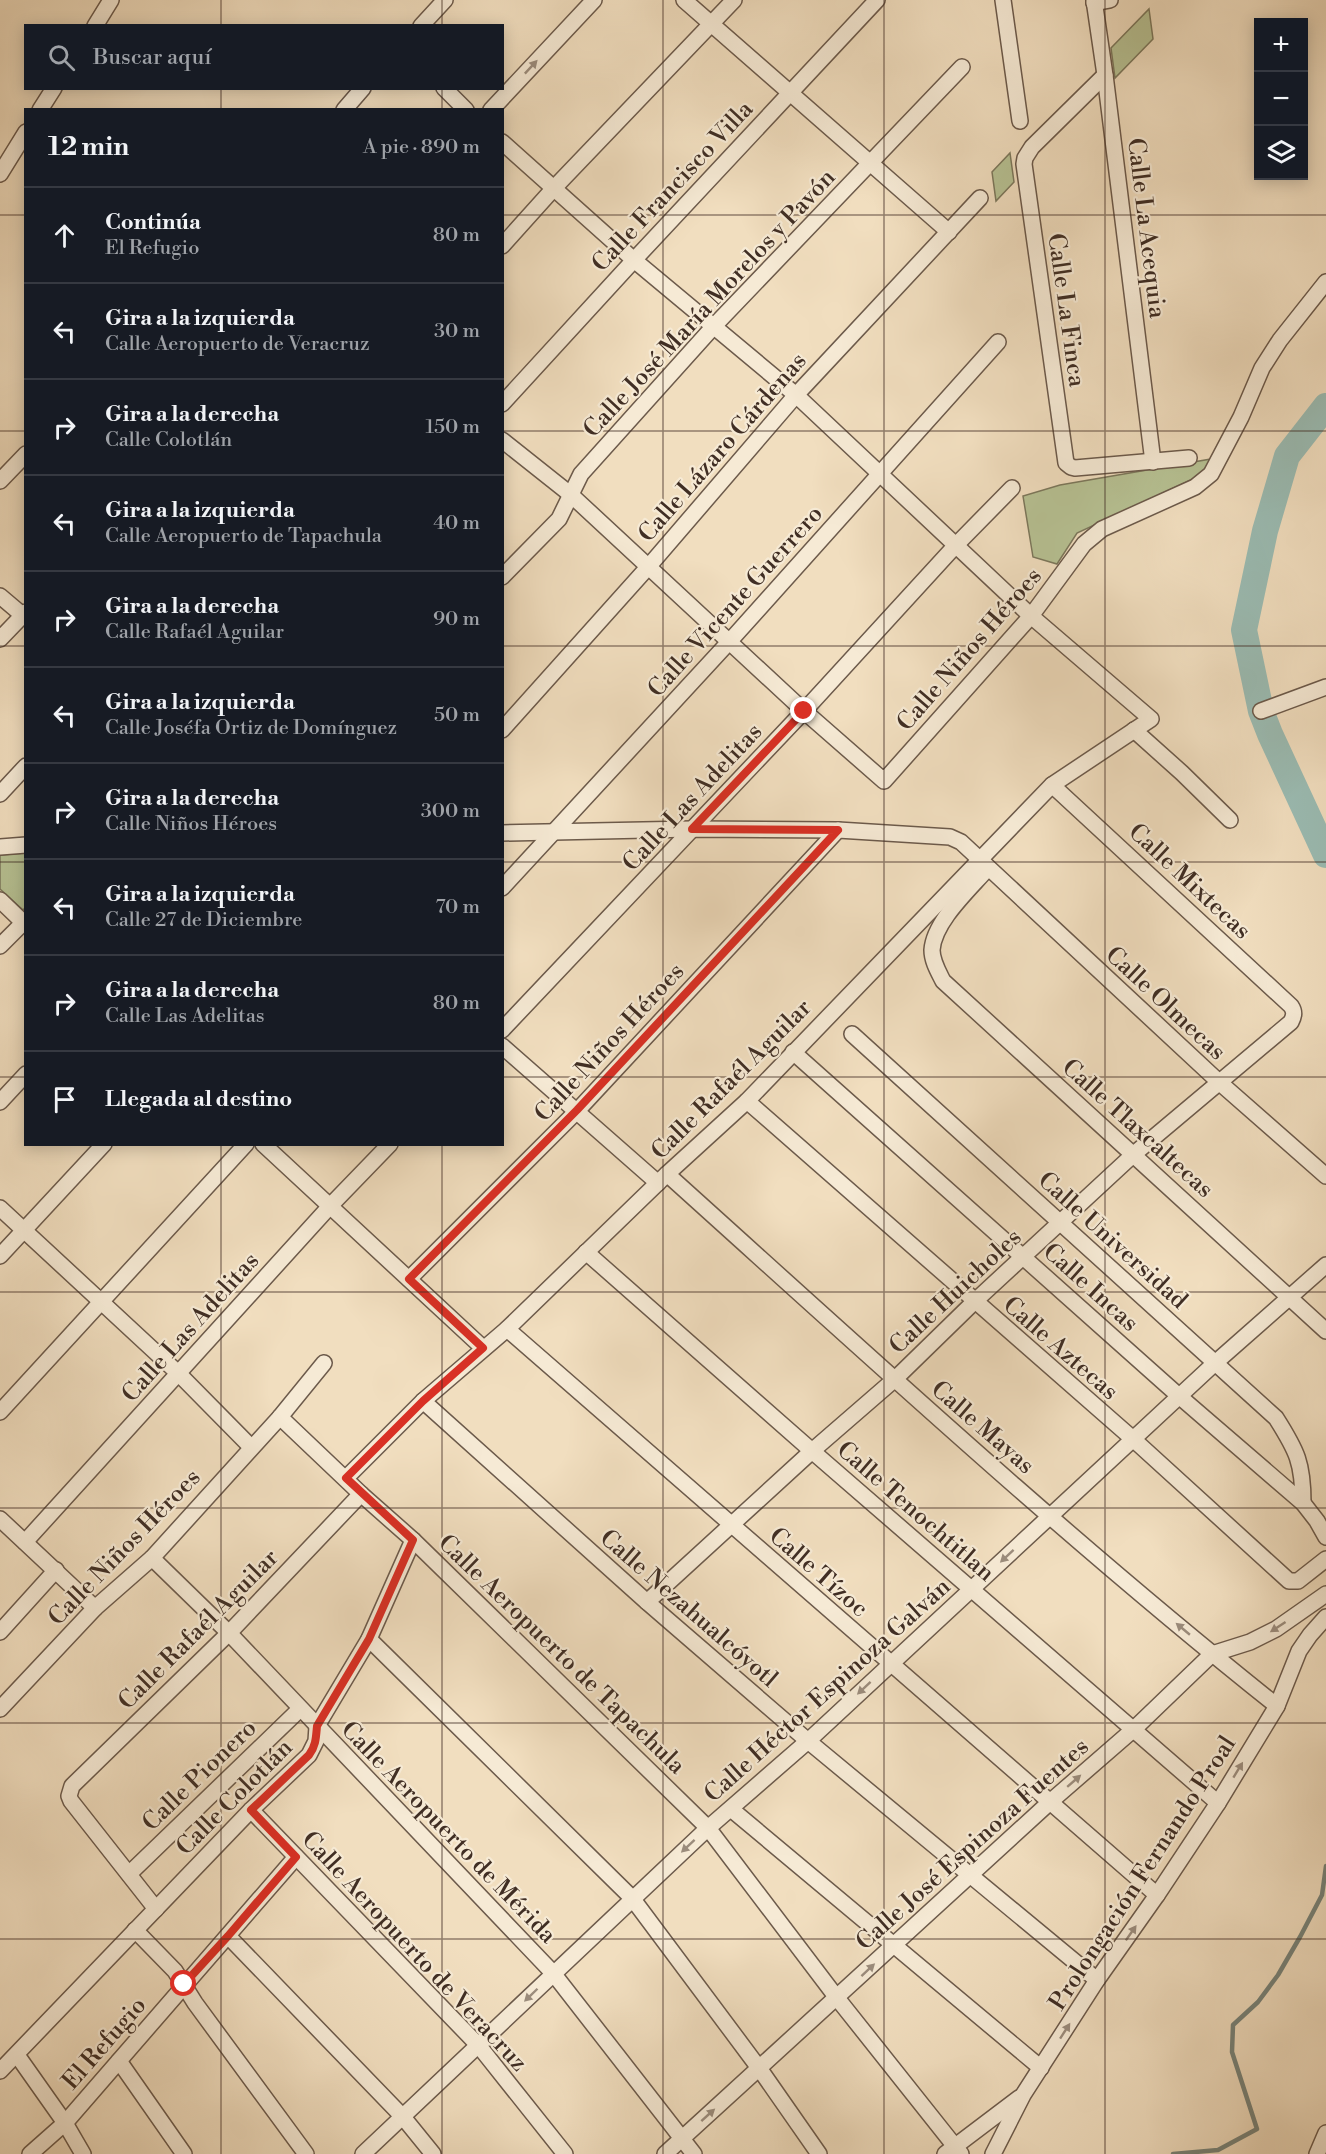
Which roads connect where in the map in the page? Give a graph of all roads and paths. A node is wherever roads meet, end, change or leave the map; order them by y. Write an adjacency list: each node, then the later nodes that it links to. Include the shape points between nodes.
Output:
1 (111, 0): 10 (street)
2 (445, 0): 11 (street)
3 (594, 0): 22 (street, one-way to 3)
4 (684, 0): 12 (street)
5 (734, 0): 12 (street)
6 (877, 0): 18 (street, Calle Francisco Villa)
7 (1003, 0): 23 (street)
8 (1110, 0): 9 (street)
9 (1094, 1): 14 (street, Calle La Acequia)
10 (95, 24)
11 (423, 24)
12 (711, 24): 18 (street); 28 (street)
13 (962, 67): 26 (street, Calle José María Morelos y Pavón)
14 (1105, 75): 41 (street, Calle La Acequia); 41 (street, Calle La Finca, via 1032,147 1025,158 1024,173 1066,463 1071,467)
15 (53, 90): 19 (street)
16 (361, 90): 20 (street)
17 (446, 90): 21 (street)
18 (790, 93): 26 (street); 32 (street, Calle Francisco Villa)
19 (41, 108)
20 (346, 108)
21 (464, 108)
22 (493, 108)
23 (1020, 121)
24 (24, 135): 27 (street)
25 (504, 144): 28 (street)
26 (871, 163): 30 (street); 34 (street, Calle José María Morelos y Pavón)
27 (0, 174)
28 (555, 187): 31 (street); 32 (street)
29 (980, 198): 30 (street, Calle Lázaro Cárdenas)
30 (950, 232): 36 (street, Calle Lázaro Cárdenas)
31 (504, 244)
32 (634, 260): 34 (street); 37 (street, Calle Francisco Villa)
33 (1326, 282): 51 (street, Calle Niños Héroes, via 1262,368 1211,474 1195,487 1102,529 1084,544)
34 (714, 326): 36 (street); 45 (street, Calle José María Morelos y Pavón, via 581,474)
35 (998, 342): 42 (street, Calle Vicente Guerrero)
36 (796, 395): 42 (street); 47 (street, Calle Lázaro Cárdenas)
37 (504, 402)
38 (504, 442): 45 (street)
39 (24, 455): 43 (street)
40 (1189, 458): 41 (street)
41 (1154, 462)
42 (881, 473): 46 (street); 53 (street, Calle Vicente Guerrero)
43 (0, 481)
44 (1012, 488): 46 (street, Calle Las Adelitas)
45 (570, 494): 47 (street); 48 (street, Calle José María Morelos y Pavón, via 559,519)
46 (956, 545): 51 (street); 55 (street, Calle Las Adelitas)
47 (649, 566): 53 (street); 57 (street, Calle Lázaro Cárdenas)
48 (504, 575)
49 (0, 596): 50 (street)
50 (24, 615): 52 (street)
51 (1030, 616): 55 (street, Calle Niños Héroes, via 885,780); 58 (street, Calle Rafaél Aguilar, via 1151,719)
52 (0, 639)
53 (729, 642): 55 (street); 65 (street, Calle Vicente Guerrero)
54 (1326, 687): 56 (street)
55 (804, 711): 63 (street, Calle Las Adelitas)
56 (1261, 711)
57 (504, 727)
58 (1134, 730): 60 (street, Calle Rafaél Aguilar); 62 (street)
59 (24, 768): 61 (street)
60 (1052, 785): 69 (street, Calle Rafaél Aguilar); 75 (street, Calle Mixtecas, via 1291,1006)
61 (0, 794)
62 (1230, 820)
63 (692, 829): 64 (street, Calle Olmecas); 65 (street, Calle Olmecas); 76 (street, Calle Las Adelitas)
64 (838, 830): 69 (street, Calle Olmecas, via 950,837); 84 (street, Calle Niños Héroes)
65 (554, 832): 66 (street, Calle Olmecas); 70 (street, Calle Vicente Guerrero)
66 (504, 833)
67 (24, 845): 68 (street)
68 (0, 847)
69 (984, 864): 79 (street, Calle Rafaél Aguilar); 81 (street, Calle Olmecas); 89 (street, Calle Tlaxcaltecas, via 940,925 934,937 934,964 943,981)
70 (504, 886)
71 (0, 900): 72 (street)
72 (24, 921)
73 (24, 923): 74 (street)
74 (0, 946)
75 (1294, 1013): 81 (street, Calle Huicholes, via 1291,1022)
76 (504, 1028)
77 (852, 1034): 94 (street, Calle Universidad)
78 (504, 1048): 84 (street, Calle Mayas)
79 (793, 1052): 82 (street, Calle Rafaél Aguilar); 98 (street, Calle Incas)
80 (24, 1076): 83 (street)
81 (1219, 1082): 89 (street, Calle Huicholes); 90 (street, Calle Olmecas)
82 (747, 1101): 91 (street, Calle Rafaél Aguilar); 103 (street, Calle Aztecas)
83 (0, 1102)
84 (577, 1110): 91 (street, Calle Mayas); 100 (street, Calle Niños Héroes)
85 (102, 1146): 95 (street)
86 (244, 1146): 102 (street)
87 (265, 1146): 92 (street)
88 (388, 1146): 92 (street, Calle Las Adelitas)
89 (1134, 1154): 94 (street, Calle Huicholes); 101 (street, Calle Tlaxcaltecas)
90 (1326, 1176)
91 (662, 1179): 96 (street, Calle Rafaél Aguilar); 110 (street, Calle Mayas)
92 (331, 1205): 100 (street); 109 (street, Calle Las Adelitas)
93 (0, 1208): 95 (street)
94 (1060, 1223): 98 (street, Calle Huicholes); 108 (street, Calle Universidad)
95 (24, 1231): 97 (street); 102 (street)
96 (586, 1252): 104 (street, Calle Rafaél Aguilar); 117 (street, Calle Tenochtitlan)
97 (0, 1256)
98 (1024, 1257): 103 (street, Calle Huicholes); 111 (street, Calle Incas)
99 (1326, 1265): 101 (street, Calle Héctor Espinoza Galván)
100 (409, 1279): 106 (street)
101 (1290, 1297): 105 (street, Calle Tlaxcaltecas); 108 (street, Calle Héctor Espinoza Galván)
102 (103, 1301): 109 (street); 113 (street)
103 (974, 1302): 110 (street, Calle Huicholes); 115 (street, Calle Aztecas)
104 (507, 1329): 106 (street, Calle Rafaél Aguilar); 123 (street, Calle Tízoc)
105 (1326, 1331)
106 (483, 1348): 112 (street, Calle Rafaél Aguilar)
107 (324, 1363): 114 (street, Calle Niños Héroes)
108 (1215, 1363): 111 (street, Calle Héctor Espinoza Galván); 120 (street, Calle Universidad, via 1276,1418 1300,1463)
109 (178, 1373): 116 (street); 126 (street, Calle Las Adelitas)
110 (895, 1379): 117 (street, Calle Huicholes); 121 (street, Calle Mayas)
111 (1179, 1396): 115 (street, Calle Héctor Espinoza Galván); 120 (street, Calle Incas)
112 (423, 1401): 118 (street, Calle Rafaél Aguilar); 132 (street, Calle Nezahualcóyotl)
113 (0, 1412)
114 (280, 1417): 116 (street, Calle Niños Héroes); 118 (street, Calle Aeropuerto de Tapachula)
115 (1132, 1439): 121 (street, Calle Héctor Espinoza Galván); 128 (street, Calle Aztecas, via 1291,1582)
116 (251, 1447): 127 (street, Calle Niños Héroes)
117 (812, 1451): 123 (street, Calle Huicholes); 130 (street, Calle Tenochtitlan)
118 (346, 1478): 119 (street, Calle Aeropuerto de Tapachula)
119 (361, 1494): 125 (street, Calle Aeropuerto de Tapachula); 136 (street, Calle Rafaél Aguilar)
120 (1303, 1503): 124 (street, Calle Incas)
121 (1050, 1515): 130 (street, Calle Héctor Espinoza Galván, one-way to 130); 138 (street, Calle Mayas, one-way to 121)
122 (0, 1519): 126 (street)
123 (732, 1526): 132 (street, Calle Huicholes); 139 (street, Calle Tízoc)
124 (1326, 1537)
125 (413, 1540): 137 (street, Calle Colotlán); 150 (street, Calle Aeropuerto de Tapachula)
126 (25, 1542): 129 (street)
127 (152, 1558): 133 (street, Calle Niños Héroes); 136 (street, Calle Aeropuerto de Mérida)
128 (1326, 1560)
129 (56, 1570): 133 (street); 135 (street, Calle Niños Héroes)
130 (971, 1589): 139 (street, Calle Héctor Espinoza Galván); 144 (street, Calle Tenochtitlan)
131 (1326, 1593): 138 (street, Calle José Espinoza Fuentes, one-way to 138, via 1276,1629)
132 (647, 1602): 145 (street, Calle Nezahualcóyotl)
133 (95, 1608): 141 (street, Calle Niños Héroes)
134 (1326, 1617): 140 (street, Prolongación Fernando Proal, via 1299,1651)
135 (0, 1632)
136 (229, 1633): 142 (street, Calle Aeropuerto de Mérida); 152 (street, Calle Rafaél Aguilar, via 72,1786 71,1801)
137 (369, 1639): 143 (street, Calle Colotlán); 155 (street)
138 (1212, 1654): 140 (street, Calle Mayas); 144 (street, Calle José Espinoza Fuentes)
139 (891, 1664): 145 (street, Calle Héctor Espinoza Galván, one-way to 145); 146 (street, Calle Tízoc)
140 (1277, 1706): 147 (street, Prolongación Fernando Proal, one-way to 140)
141 (0, 1709)
142 (300, 1709): 143 (street, Calle Aeropuerto de Mérida); 152 (street, Calle Pionero)
143 (317, 1726): 149 (street, Calle Colotlán, via 316,1741 309,1755); 160 (street, Calle Aeropuerto de Mérida)
144 (1134, 1729): 146 (street, Calle José Espinoza Fuentes, one-way to 144); 147 (street, Calle Tenochtitlan)
145 (808, 1741): 148 (street, Calle Héctor Espinoza Galván); 153 (street, Calle Nezahualcóyotl)
146 (1050, 1802): 153 (street, Calle José Espinoza Fuentes); 154 (street, Calle Tízoc)
147 (1218, 1803): 154 (street, Prolongación Fernando Proal)
148 (731, 1809): 150 (street, Calle Héctor Espinoza Galván); 159 (street)
149 (251, 1810): 151 (street, Calle Aeropuerto de Veracruz); 156 (street, Calle Colotlán)
150 (708, 1828): 155 (street, Calle Héctor Espinoza Galván, one-way to 155); 163 (street, Calle Aeropuerto de Tapachula)
151 (296, 1857): 158 (street, El Refugio); 164 (street, Calle Aeropuerto de Veracruz)
152 (129, 1874): 156 (street)
153 (969, 1875): 159 (street, Calle José Espinoza Fuentes); 161 (street, Calle Nezahualcóyotl)
154 (1157, 1895): 161 (street, Prolongación Fernando Proal, one-way to 154)
155 (632, 1898): 160 (street, Calle Héctor Espinoza Galván); 167 (street)
156 (156, 1909): 157 (street, Calle Colotlán)
157 (135, 1930): 162 (street); 165 (street, Calle Colotlán)
158 (228, 1936): 162 (street, El Refugio); 171 (street)
159 (895, 1944): 163 (street, Calle José Espinoza Fuentes, one-way to 159); 168 (street)
160 (553, 1973): 164 (street, Calle Héctor Espinoza Galván, one-way to 164); 174 (street, Calle Aeropuerto de Mérida)
161 (1097, 1980): 168 (street, Prolongación Fernando Proal, one-way to 161)
162 (184, 1984): 166 (street, El Refugio); 179 (street)
163 (837, 1998): 167 (street, Calle José Espinoza Fuentes); 175 (street, Calle Aeropuerto de Tapachula)
164 (479, 2046): 171 (street, Calle Héctor Espinoza Galván); 182 (street, Calle Aeropuerto de Veracruz)
165 (17, 2055): 169 (street, Calle Colotlán); 172 (street)
166 (119, 2061): 172 (street, El Refugio); 178 (street)
167 (759, 2068): 174 (street, Calle José Espinoza Fuentes, one-way to 167); 185 (street)
168 (1041, 2068): 170 (street, Prolongación Fernando Proal)
169 (0, 2071)
170 (1023, 2096): 175 (street); 186 (street, Prolongación Fernando Proal)
171 (403, 2117): 180 (street, Calle Héctor Espinoza Galván); 181 (street)
172 (65, 2123): 176 (street, El Refugio); 177 (street)
173 (1326, 2133): 187 (street)
174 (682, 2138): 183 (street, Calle José Espinoza Fuentes); 184 (street, Calle Aeropuerto de Mérida)
175 (953, 2152)
176 (30, 2154)
177 (83, 2154)
178 (184, 2154)
179 (306, 2154)
180 (363, 2154)
181 (433, 2154)
182 (565, 2154)
183 (664, 2154)
184 (694, 2154)
185 (819, 2154)
186 (993, 2154)
187 (1317, 2154)

